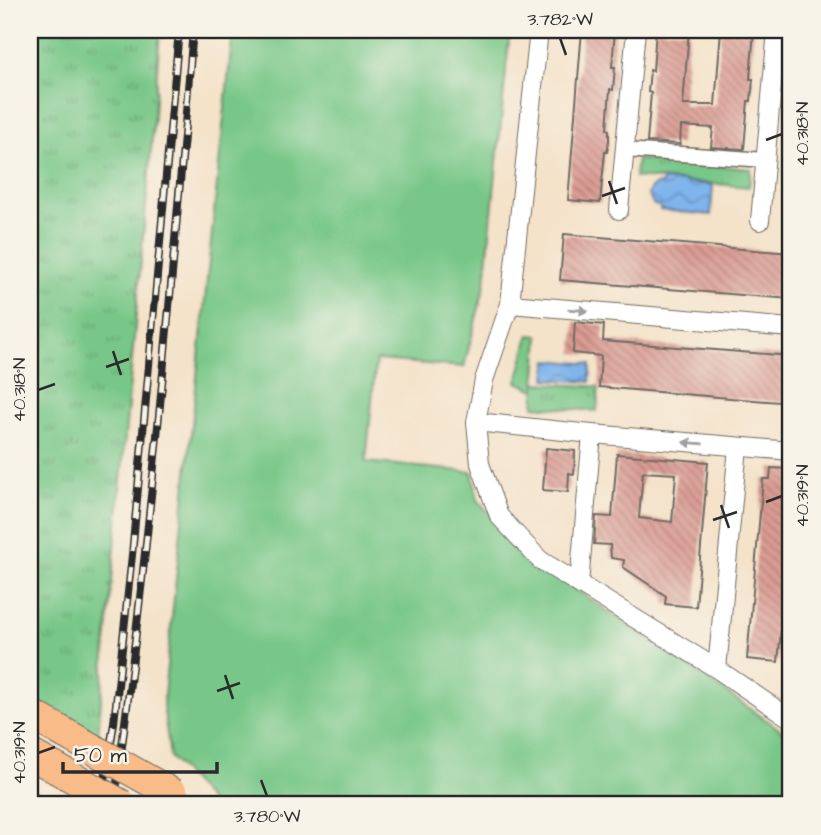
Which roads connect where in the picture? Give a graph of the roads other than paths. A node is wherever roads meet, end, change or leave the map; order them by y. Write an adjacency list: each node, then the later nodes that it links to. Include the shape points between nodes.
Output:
1 (539, 30): 8 (street)
2 (636, 30): 4 (street)
3 (777, 30): 5 (street)
4 (625, 150): 5 (street); 6 (street)
5 (765, 160): 7 (street)
6 (619, 210)
7 (760, 221)
8 (510, 304): 9 (street, one-way to 9); 10 (street, via 484,380)
9 (791, 328)
10 (476, 422): 11 (street); 14 (street, via 480,464 499,516 540,560)
11 (592, 434): 12 (street, one-way to 11); 14 (street)
12 (738, 447): 13 (street); 15 (street)
13 (791, 451)
14 (579, 584): 15 (street)
15 (717, 669): 17 (street)
16 (30, 714): 19 (highway, bridge)
17 (791, 719)
18 (30, 754): 20 (highway, bridge)
19 (182, 799)
20 (122, 805)

